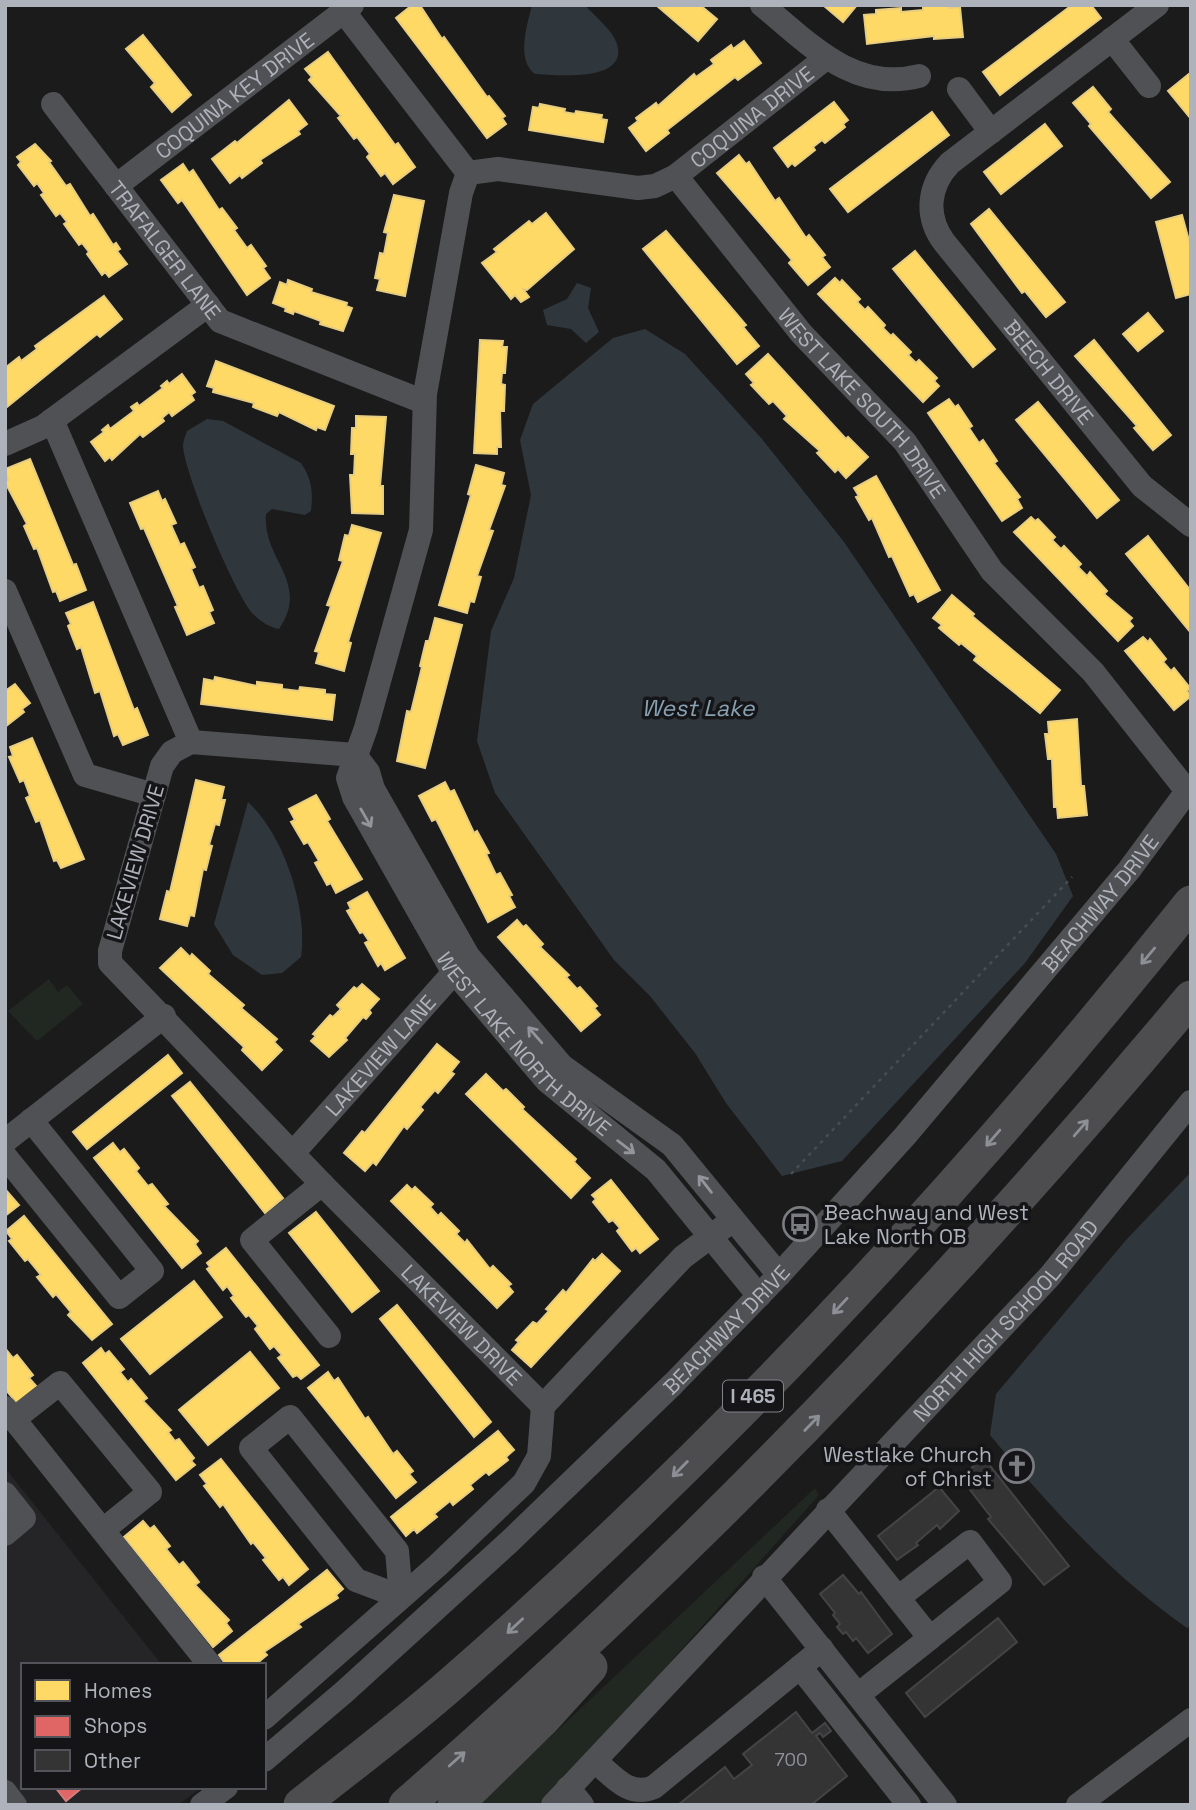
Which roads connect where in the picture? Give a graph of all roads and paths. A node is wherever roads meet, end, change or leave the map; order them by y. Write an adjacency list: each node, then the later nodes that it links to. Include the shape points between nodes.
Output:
1 (762, 5): 5 (street)
2 (1157, 5): 4 (street)
3 (348, 9): 11 (street); 13 (street, COQUINA KEY DRIVE)
4 (1112, 39): 7 (street); 10 (street)
5 (826, 58): 6 (street, via 862,76 886,80); 12 (street, COQUINA DRIVE)
6 (919, 76)
7 (1149, 86)
8 (959, 89): 10 (street)
9 (53, 104): 13 (street, TRAFALGER LANE)
10 (991, 132): 18 (street, BEECH DRIVE, via 943,170 934,187 932,218 944,243 1142,486 1169,499)
11 (468, 173): 12 (street, via 498,169 642,188); 15 (street)
12 (676, 176): 23 (street, WEST LAKE SOUTH DRIVE, via 801,333 905,442 992,571 1093,672)
13 (116, 186): 14 (street, TRAFALGER LANE)
14 (208, 304): 15 (street, TRAFALGER LANE, via 220,321); 16 (street)
15 (424, 402): 22 (street, via 421,530)
16 (52, 420): 17 (street); 21 (street)
17 (5, 444)
18 (1191, 525)
19 (5, 591): 20 (street)
20 (13, 635): 24 (street, via 85,775)
21 (191, 742): 22 (street); 24 (street, LAKEVIEW DRIVE, via 166,759)
22 (355, 755): 27 (street, WEST LAKE NORTH DRIVE, via 368,772)
23 (1189, 789): 39 (street, BEACHWAY DRIVE, via 1129,870)
24 (154, 794): 29 (street, LAKEVIEW DRIVE, via 109,957 115,971)
25 (1072, 877): 35 (path)
26 (1191, 903): 56 (highway, I 465, one-way to 56, via 994,1137 804,1344 638,1511)
27 (461, 964): 33 (street, LAKEVIEW LANE); 37 (street, WEST LAKE NORTH DRIVE, one-way to 27, via 664,1138 562,1066); 38 (street, WEST LAKE NORTH DRIVE, one-way to 38, via 547,1081 656,1170)
28 (1191, 998): 44 (highway, I 465, one-way to 28, via 989,1234)
29 (164, 1016): 31 (street); 33 (street, LAKEVIEW DRIVE)
30 (1191, 1102): 46 (street, NORTH HIGH SCHOOL ROAD, via 1073,1249)
31 (31, 1120): 32 (street); 34 (street, via 152,1271 119,1297)
32 (5, 1141)
33 (293, 1153): 36 (street, LAKEVIEW DRIVE)
34 (5, 1156)
35 (791, 1174)
36 (322, 1184): 41 (street, via 252,1240); 42 (street, LAKEVIEW DRIVE)
37 (733, 1220): 38 (street); 39 (street, WEST LAKE NORTH DRIVE)
38 (711, 1236): 40 (street, WEST LAKE NORTH DRIVE); 42 (street, via 683,1257)
39 (779, 1275): 40 (street, BEACHWAY DRIVE)
40 (759, 1296): 60 (street, BEACHWAY DRIVE, via 508,1543)
41 (329, 1336)
42 (543, 1406): 50 (street, via 539,1456 524,1483)
43 (10, 1413): 47 (street); 47 (street, via 60,1382 150,1492)
44 (764, 1472): 69 (highway, I 465, one-way to 44, via 660,1575); 70 (highway, via 543,1719)
45 (5, 1494): 48 (street, via 24,1518)
46 (828, 1510): 49 (street, NORTH HIGH SCHOOL ROAD); 51 (street)
47 (103, 1530): 54 (street)
48 (5, 1534)
49 (764, 1577): 53 (street); 61 (street, NORTH HIGH SCHOOL ROAD)
50 (401, 1597): 50 (street, via 397,1551 289,1417 251,1448 356,1580); 58 (street)
51 (898, 1598): 52 (street); 52 (street, via 970,1542 1000,1583)
52 (930, 1638): 57 (street)
53 (822, 1649): 55 (street); 57 (street)
54 (208, 1663)
55 (800, 1667): 61 (street, via 654,1787 644,1791 627,1788); 71 (street)
56 (449, 1686): 67 (highway, via 313,1773); 68 (highway, I 465)
57 (858, 1695): 72 (street)
58 (266, 1716)
59 (1191, 1720): 73 (street)
60 (269, 1747)
61 (595, 1761): 64 (street, NORTH HIGH SCHOOL ROAD)
62 (223, 1789): 66 (street)
63 (5, 1792): 65 (street)
64 (568, 1799)
65 (15, 1805)
66 (202, 1805)
67 (272, 1805)
68 (301, 1805)
69 (406, 1805)
70 (456, 1805)
71 (909, 1805)
72 (945, 1805)
73 (1078, 1805)

